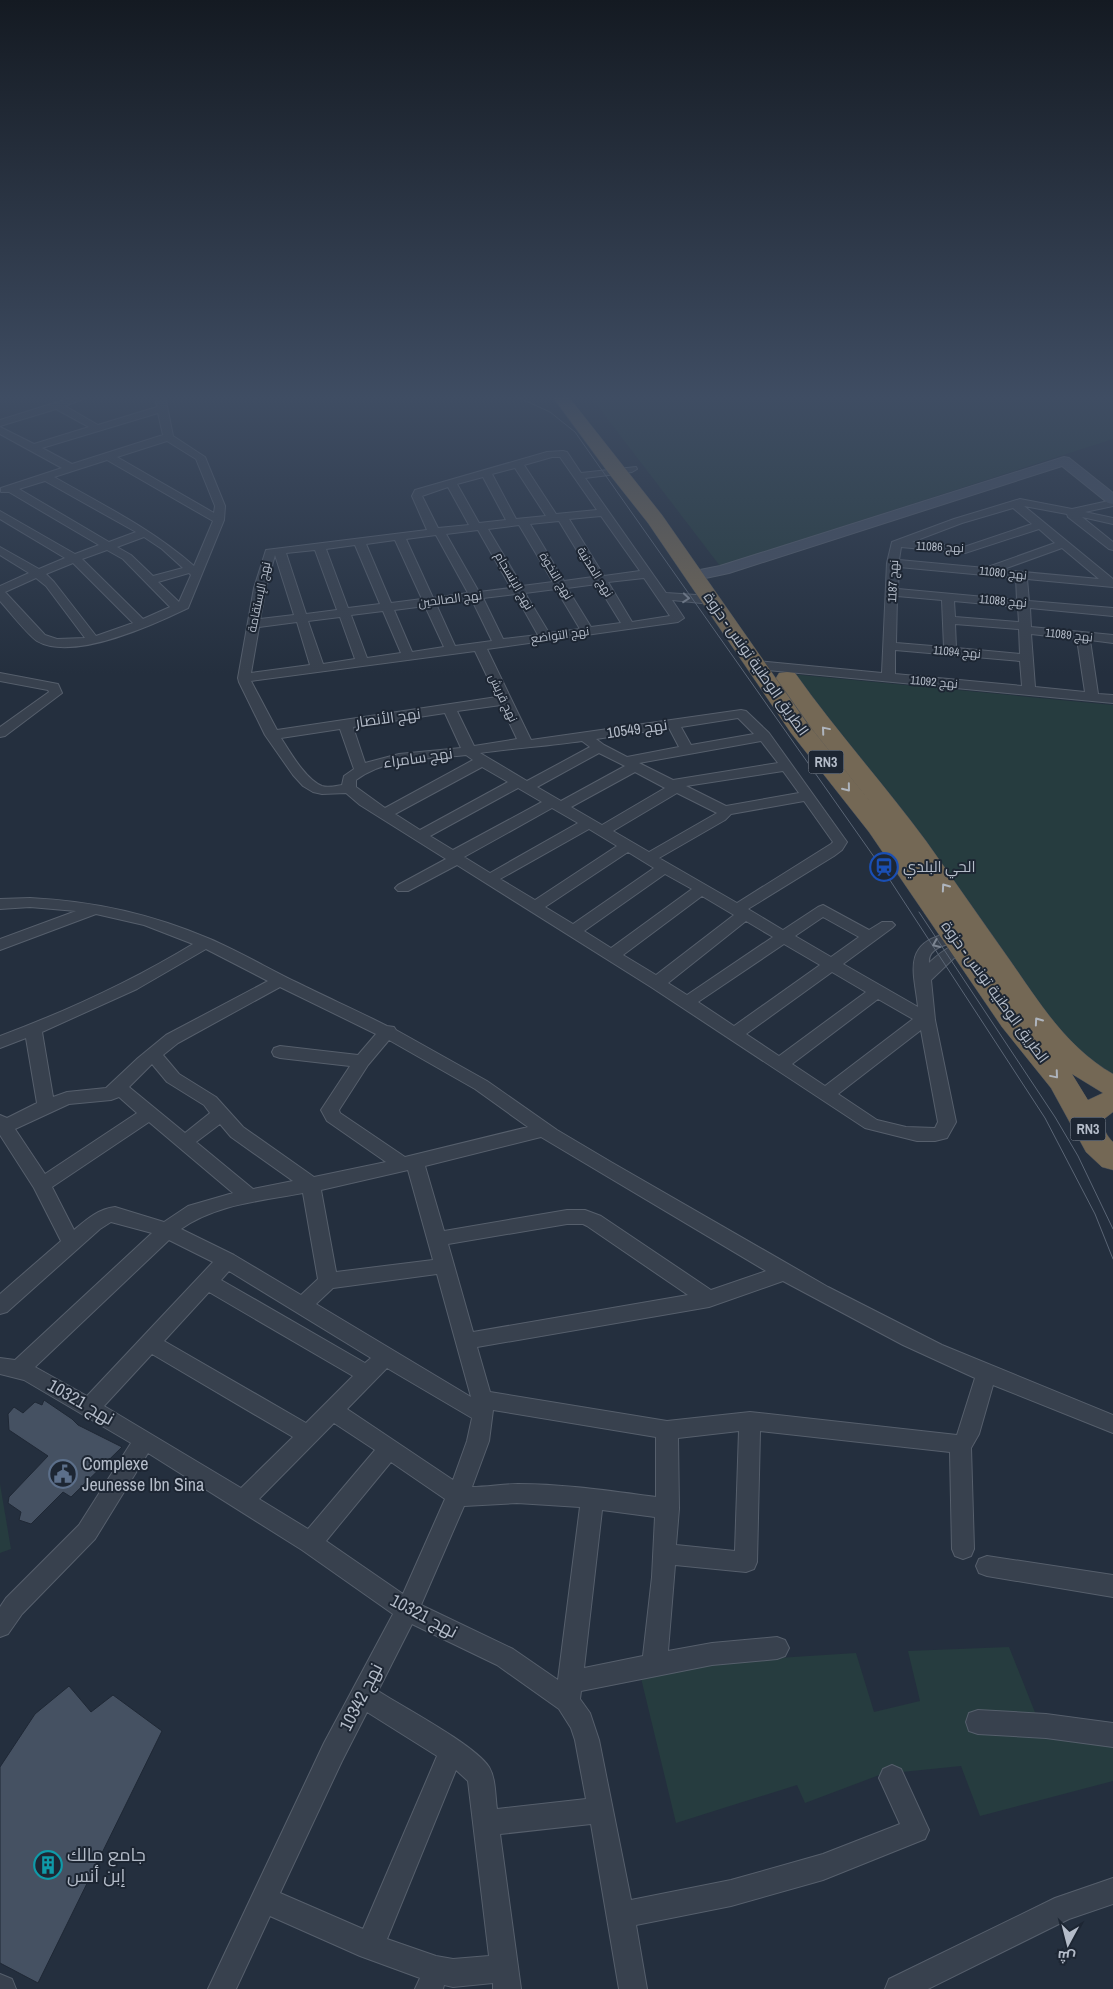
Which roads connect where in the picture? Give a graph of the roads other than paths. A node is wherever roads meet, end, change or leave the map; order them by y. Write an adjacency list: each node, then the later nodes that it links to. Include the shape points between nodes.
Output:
1 (4, 489): 33 (street)
2 (67, 489): 28 (street)
3 (165, 489): 17 (street)
4 (213, 489): 14 (street)
5 (431, 489): 13 (street)
6 (455, 489): 26 (street, نهج الإنسجام)
7 (496, 489): 24 (street, نهج النخوة)
8 (536, 489): 21 (street, نهج المدنية)
9 (589, 489): 18 (street, نهج التواضع)
10 (636, 489): 44 (highway, الطريق الوطنية تونس - حزوة / RN3, via 655,519)
11 (975, 489): 44 (street)
12 (1097, 489): 15 (street)
13 (417, 494): 27 (street)
14 (216, 498): 17 (street); 22 (street, via 220,506)
15 (1113, 502): 19 (street, نهج 1187)
16 (1014, 503): 19 (street, نهج 1187, via 1030,503); 25 (street); 31 (street, نهج 1187)
17 (192, 504): 22 (street)
18 (604, 512): 21 (street, نهج الإستقامة); 43 (street, نهج التواضع)
19 (1068, 512): 23 (street, نهج 1187); 35 (street)
20 (0, 514): 38 (street)
21 (558, 518): 24 (street, نهج الإستقامة); 47 (street, نهج المدنية)
22 (219, 520): 40 (street)
23 (1113, 521)
24 (518, 523): 26 (street, نهج الإستقامة); 49 (street, نهج النخوة)
25 (1040, 525): 31 (street, نهج 11086, via 965,550); 32 (street)
26 (479, 527): 27 (street, نهج الإستقامة); 51 (street, نهج الإنسجام)
27 (436, 532): 29 (street, نهج الإستقامة); 54 (street)
28 (146, 533): 33 (street); 40 (street)
29 (398, 536): 30 (street, نهج الإستقامة); 58 (street)
30 (359, 541): 34 (street, نهج الإستقامة); 60 (street)
31 (896, 544): 39 (street, نهج 1187)
32 (1063, 544): 41 (street); 48 (street)
33 (111, 546): 38 (street); 46 (street, via 127,556)
34 (319, 546): 37 (street, نهج الإستقامة); 62 (street)
35 (1113, 547)
36 (0, 550): 42 (street)
37 (279, 550): 64 (street); 67 (street, نهج الإستقامة, via 268,555)
38 (74, 558): 42 (street); 66 (street)
39 (893, 563): 41 (street, نهج 11080); 52 (street, نهج 1187)
40 (195, 571): 46 (street); 61 (street, via 187,600)
41 (985, 572): 45 (street, نهج 11080)
42 (37, 573): 50 (street); 74 (street, via 55,590)
43 (647, 574): 47 (street, نهج الصالحين); 55 (street, نهج التواضع)
44 (704, 574): 57 (highway, الطريق الوطنية تونس - حزوة / RN3); 84 (highway, الطريق الوطنية تونس - حزوة / RN3)
45 (1021, 575): 48 (street, نهج 11080); 59 (street)
46 (151, 580): 61 (street)
47 (600, 580): 49 (street, نهج الصالحين); 68 (street, نهج المدنية)
48 (1113, 584)
49 (562, 585): 51 (street, نهج الصالحين); 70 (street, نهج النخوة)
50 (0, 590)
51 (519, 591): 54 (street, نهج الصالحين); 72 (street, نهج الإنسجام)
52 (893, 592): 56 (street, نهج 11088); 77 (street, نهج 1187)
53 (0, 594): 74 (street, via 40,638 49,643 74,645)
54 (476, 596): 58 (street, نهج الصالحين); 75 (street)
55 (662, 596): 57 (street, one-way to 57); 68 (street, نهج التواضع, via 678,618)
56 (948, 596): 59 (street, نهج 11088); 65 (street)
57 (711, 600): 83 (highway, الطريق الوطنية تونس - حزوة / RN3)
58 (430, 602): 60 (street, نهج الصالحين); 78 (street)
59 (1024, 602): 63 (street, نهج 11088); 69 (street)
60 (388, 607): 62 (street, نهج الصالحين); 80 (street)
61 (178, 608): 66 (street)
62 (345, 612): 64 (street, نهج الصالحين); 82 (street)
63 (1113, 612)
64 (301, 618): 67 (street, نهج الصالحين); 85 (street)
65 (950, 620): 69 (street, نهج 11089); 79 (street)
66 (140, 623): 74 (street)
67 (253, 624): 87 (street, نهج الإستقامة)
68 (629, 626): 70 (street, نهج التواضع)
69 (1025, 628): 71 (street, نهج 11089); 81 (street)
70 (587, 631): 72 (street, نهج التواضع)
71 (1083, 636): 73 (street, نهج 11089); 90 (street)
72 (545, 637): 75 (street, نهج التواضع)
73 (1113, 639)
74 (93, 640)
75 (499, 643): 76 (street, نهج التواضع)
76 (479, 646): 78 (street, نهج التواضع); 91 (street, نهج قريش)
77 (888, 646): 79 (street, نهج 11094); 88 (street, نهج 1187)
78 (451, 650): 80 (street, نهج التواضع)
79 (950, 651): 81 (street, نهج 11094)
80 (408, 656): 82 (street, نهج التواضع)
81 (1025, 658): 89 (street)
82 (363, 663): 85 (street, نهج التواضع)
83 (756, 666): 84 (street, نهج 11092); 133 (highway, الطريق الوطنية تونس - حزوة / RN3, one-way to 133, via 799,728)
84 (779, 667): 88 (street, نهج 11092); 133 (highway, الطريق الوطنية تونس - حزوة / RN3, one-way to 84, via 916,845)
85 (318, 669): 87 (street, نهج التواضع)
86 (0, 677): 96 (street, via 53,687 56,693)
87 (244, 678): 97 (street)
88 (888, 678): 89 (street, نهج 11092)
89 (1029, 690): 90 (street, نهج 11092)
90 (1092, 697): 92 (street, نهج 11092)
91 (505, 700): 93 (street, نهج الأنصار); 100 (street, نهج قريش)
92 (1113, 700)
93 (450, 709): 94 (street, نهج الأنصار); 103 (street)
94 (345, 724): 97 (street, نهج الأنصار); 107 (street)
95 (673, 724): 98 (street, نهج 10549, via 741,714); 99 (street, نهج 10549); 102 (street)
96 (0, 733)
97 (272, 735): 110 (street, via 313,787 321,790)
98 (764, 736): 102 (street); 106 (street)
99 (586, 737): 100 (street, نهج 10549); 101 (street)
100 (528, 743): 103 (street, نهج 10549)
101 (598, 748): 105 (street); 108 (street)
102 (687, 750): 105 (street)
103 (469, 751): 104 (street); 107 (street, نهج سامراء, via 399,758)
104 (482, 761): 108 (street); 114 (street)
105 (629, 764): 109 (street); 112 (street)
106 (787, 766): 109 (street); 111 (street)
107 (361, 770): 110 (street, via 349,779)
108 (522, 784): 112 (street); 117 (street)
109 (672, 787): 113 (street); 116 (street)
110 (349, 788): 114 (street)
111 (808, 796): 113 (street); 128 (street, via 840,842)
112 (557, 805): 115 (street); 119 (street)
113 (724, 811): 120 (street, via 720,817)
114 (384, 814): 117 (street)
115 (589, 823): 116 (street); 122 (street)
116 (602, 831): 118 (street)
117 (419, 836): 119 (street)
118 (627, 846): 120 (street); 126 (street)
119 (456, 858): 122 (street); 123 (street)
120 (648, 858): 121 (street)
121 (665, 867): 124 (street); 130 (street)
122 (490, 879): 126 (street)
123 (403, 888)
124 (702, 889): 128 (street); 136 (street)
125 (0, 904): 127 (street)
126 (535, 907): 130 (street)
127 (94, 909): 134 (street, via 144,920); 135 (street)
128 (741, 912): 131 (street); 139 (street)
129 (887, 925): 132 (street)
130 (573, 931): 136 (street)
131 (784, 937): 132 (street, via 823,910); 137 (street); 141 (street)
132 (870, 937): 137 (street)
133 (969, 940): 142 (street, via 948,954 924,978); 151 (highway, الطريق الوطنية تونس - حزوة / RN3, one-way to 133, via 1091,1076 1061,1050); 161 (highway, الطريق الوطنية تونس - حزوة / RN3, one-way to 161, via 1012,1020 1061,1082)
134 (205, 943): 138 (street); 143 (street, via 142,980)
135 (0, 945)
136 (612, 955): 139 (street)
137 (832, 964): 140 (street); 145 (street)
138 (279, 981): 144 (street); 148 (street, via 172,1039)
139 (657, 983): 141 (street)
140 (878, 991): 142 (street); 150 (street)
141 (686, 1003): 145 (street)
142 (926, 1020): 153 (street); 153 (street, via 947,1122 941,1133 919,1134 879,1127)
143 (33, 1030): 146 (street); 155 (street)
144 (388, 1031): 149 (street); 159 (street, via 481,1085)
145 (734, 1034): 150 (street)
146 (0, 1042)
147 (280, 1052): 149 (street)
148 (153, 1054): 152 (street); 157 (street, via 172,1078 210,1101)
149 (362, 1061): 162 (street, via 332,1106 331,1114)
150 (781, 1063): 153 (street)
151 (1113, 1086)
152 (118, 1087): 155 (street, via 109,1095 74,1096); 156 (street)
153 (826, 1094)
154 (1113, 1101): 161 (highway, RN3, via 1094,1110 1089,1120)
155 (46, 1106): 158 (street)
156 (150, 1113): 160 (street); 163 (street)
157 (220, 1114): 160 (street); 164 (street, via 237,1132)
158 (2, 1124): 163 (street)
159 (542, 1130): 162 (street); 171 (street)
160 (185, 1142): 165 (street)
161 (1104, 1155)
162 (409, 1163): 164 (street); 167 (street)
163 (42, 1184): 168 (street)
164 (311, 1186): 165 (street); 173 (street)
165 (250, 1197): 166 (street, via 200,1209)
166 (167, 1231): 168 (street, via 110,1214); 169 (street); 180 (street)
167 (437, 1239): 170 (street); 174 (street, via 544,1219 584,1217)
168 (72, 1242): 175 (street)
169 (228, 1260): 172 (street); 176 (street)
170 (444, 1266): 173 (street); 177 (street)
171 (784, 1273): 174 (street); 181 (street, via 912,1340)
172 (207, 1281): 178 (street); 182 (street)
173 (328, 1281): 176 (street)
174 (708, 1299): 177 (street)
175 (0, 1306)
176 (302, 1306): 179 (street)
177 (466, 1341): 183 (street)
178 (149, 1342): 184 (street); 189 (street)
179 (385, 1357): 182 (street); 183 (street)
180 (10, 1367): 184 (street, نهج 10321)
181 (987, 1372): 187 (street); 191 (street, via 968,1434)
182 (366, 1374): 185 (street)
183 (482, 1406): 188 (street); 193 (street, نهج 10342, via 474,1456)
184 (90, 1408): 190 (street, نهج 10321)
185 (332, 1410): 189 (street); 192 (street)
186 (750, 1421): 188 (street); 191 (street); 199 (street, via 746,1562)
187 (1113, 1424)
188 (667, 1430): 196 (street)
189 (308, 1435): 195 (street)
190 (145, 1440): 195 (street, نهج 10321); 203 (street, via 87,1532 14,1606)
191 (960, 1444): 198 (street)
192 (389, 1449): 193 (street); 197 (street)
193 (458, 1495): 194 (street, via 475,1498 524,1493); 202 (street, نهج 10342)
194 (592, 1498): 196 (street); 206 (street)
195 (242, 1502): 197 (street, نهج 10321)
196 (668, 1509): 199 (street)
197 (310, 1543): 202 (street, نهج 10321)
198 (963, 1549)
199 (665, 1554): 205 (street)
200 (987, 1566): 201 (street)
201 (1113, 1586)
202 (407, 1610): 206 (street, نهج 10321); 207 (street, نهج 10342)
203 (0, 1626)
204 (777, 1648): 205 (street, via 712,1654)
205 (654, 1665): 206 (street)
206 (569, 1692): 212 (street, نهج 10321, via 584,1730)
207 (362, 1695): 210 (street); 215 (street, نهج 10342)
208 (978, 1722): 209 (street)
209 (1113, 1734)
210 (451, 1752): 213 (street, via 478,1772); 217 (street)
211 (892, 1778): 216 (street, via 916,1830 823,1867 731,1893)
212 (600, 1810): 213 (street); 216 (street, نهج 10321)
213 (487, 1823): 218 (street)
214 (1113, 1892): 222 (street, via 1064,1907)
215 (263, 1900): 217 (street); 220 (street, نهج 10342)
216 (621, 1914): 221 (street, نهج 10321)
217 (370, 1946): 219 (street)
218 (506, 1979): 219 (street, via 454,1974)
219 (432, 1980)
220 (222, 1989)
221 (633, 1989)
222 (900, 1989)

